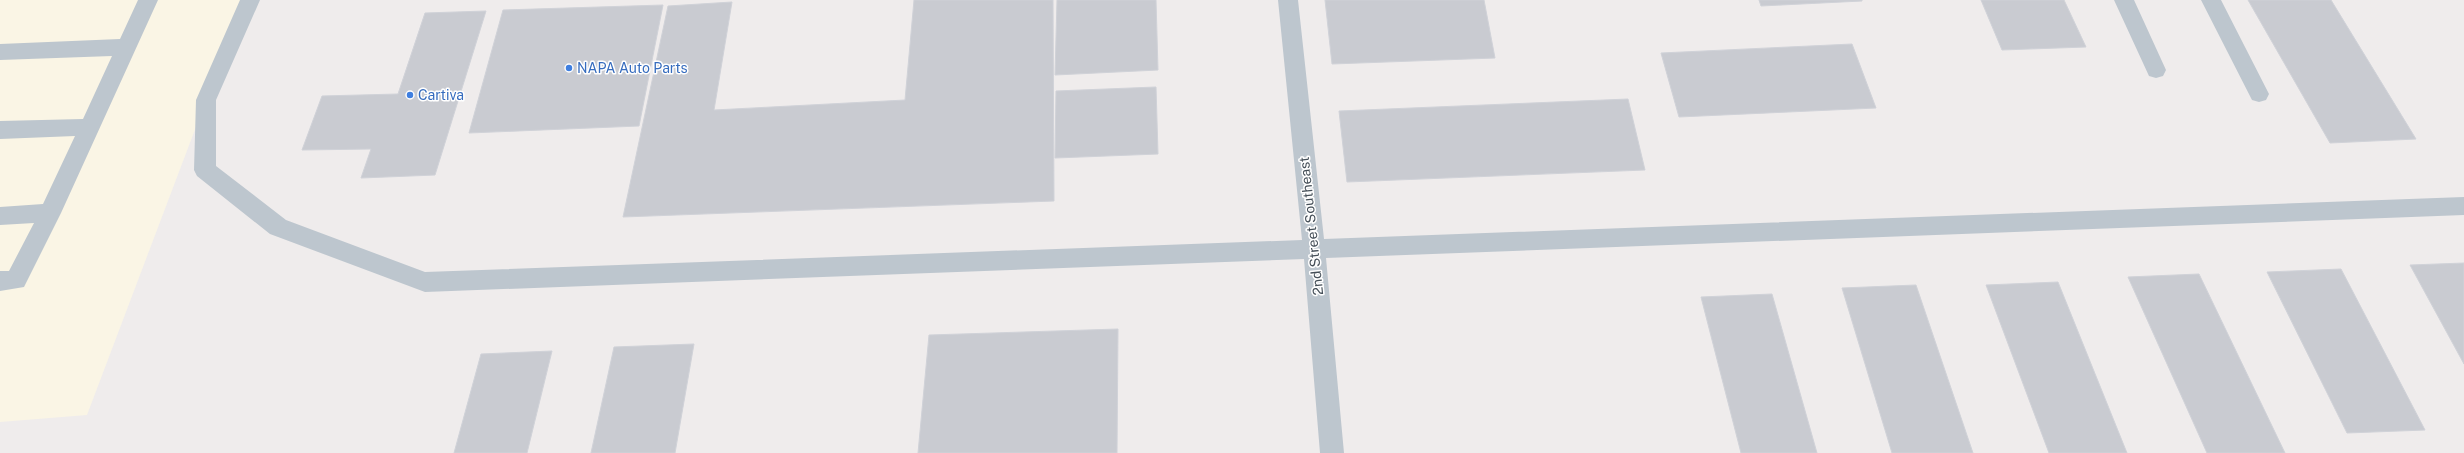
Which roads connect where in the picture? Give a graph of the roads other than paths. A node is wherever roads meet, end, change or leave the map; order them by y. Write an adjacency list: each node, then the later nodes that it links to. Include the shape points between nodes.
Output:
1 (148, 0): 6 (street)
2 (250, 0): 15 (street, via 206,100 205,170 278,227 425,282)
3 (1288, 0): 15 (street, 2nd Street Southeast)
4 (2124, 0): 8 (street)
5 (2211, 0): 9 (street)
6 (126, 47): 7 (street); 10 (street)
7 (0, 52)
8 (2156, 70)
9 (2258, 94)
10 (90, 127): 11 (street); 13 (street)
11 (0, 130)
12 (2464, 206): 15 (street)
13 (50, 213): 14 (street); 16 (street, via 16,280)
14 (0, 216)
15 (1314, 247): 17 (street, 2nd Street Southeast)
16 (0, 281)
17 (1332, 453)

